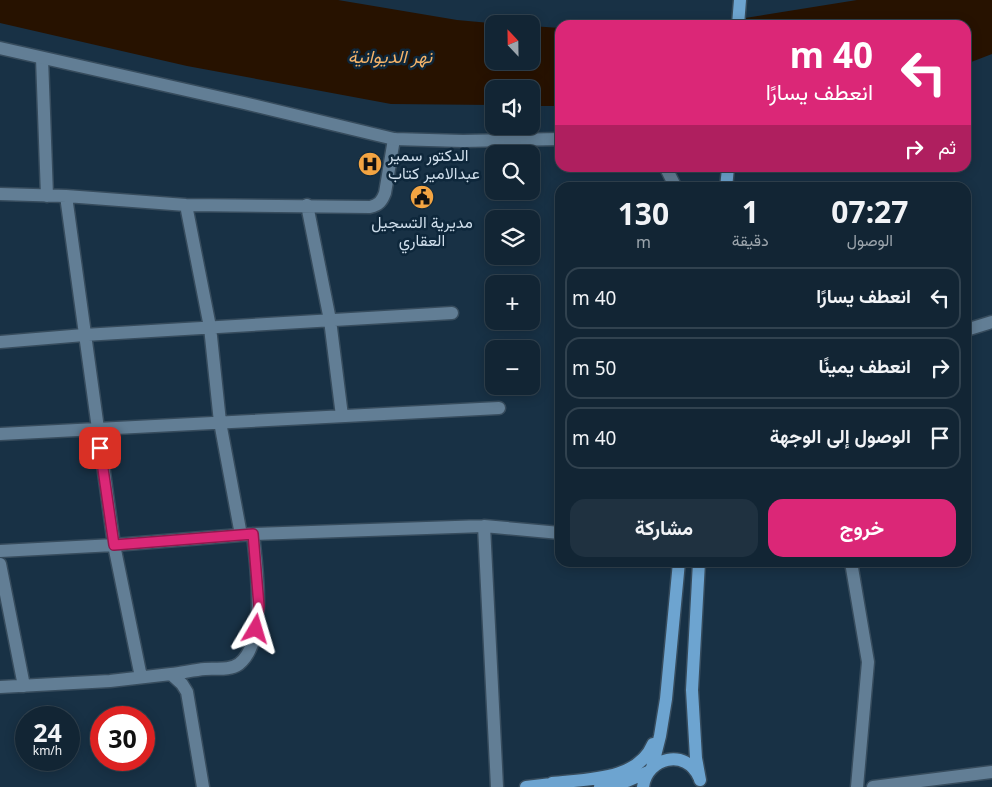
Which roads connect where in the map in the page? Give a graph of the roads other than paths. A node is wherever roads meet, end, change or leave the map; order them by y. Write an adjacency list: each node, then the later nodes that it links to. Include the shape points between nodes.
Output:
1 (740, 0): 2 (main road)
2 (738, 20)
3 (0, 48): 4 (street)
4 (42, 58): 5 (street); 8 (street)
5 (394, 139): 6 (street); 11 (street, via 385,193 377,206)
6 (555, 139)
7 (0, 194): 8 (street)
8 (47, 196): 9 (street)
9 (66, 196): 10 (street); 17 (street)
10 (186, 205): 11 (street); 15 (street)
11 (306, 206): 13 (street)
12 (452, 313): 13 (street)
13 (330, 320): 15 (street); 20 (street)
14 (992, 322): 16 (street)
15 (210, 328): 17 (street); 21 (street)
16 (971, 328)
17 (84, 335): 18 (street); 22 (street)
18 (0, 342)
19 (499, 408): 20 (street)
20 (342, 416): 21 (street)
21 (220, 422): 22 (street); 26 (street)
22 (97, 428): 23 (street); 27 (street)
23 (0, 434)
24 (484, 526): 25 (street); 26 (street); 44 (street)
25 (555, 533)
26 (247, 534): 27 (street); 33 (street, via 259,606 250,649 238,664 225,669)
27 (114, 545): 28 (street); 34 (street)
28 (0, 551)
29 (0, 564): 35 (street)
30 (679, 567): 37 (main road)
31 (699, 567): 42 (main road, via 692,690)
32 (853, 567): 48 (street, via 868,662)
33 (170, 674): 34 (street); 43 (street, via 187,692)
34 (141, 677): 35 (street)
35 (24, 686): 36 (street)
36 (0, 688)
37 (663, 718): 38 (main road); 40 (main road, via 650,749 638,764 610,776)
38 (650, 770): 41 (main road); 42 (main road, via 663,760 682,760 697,772); 47 (main road)
39 (992, 772): 49 (street)
40 (552, 783): 41 (main road); 45 (main road)
41 (620, 783): 46 (main road)
42 (701, 784)
43 (204, 787)
44 (497, 787)
45 (526, 787)
46 (600, 787)
47 (643, 787)
48 (857, 787)
49 (872, 787)

